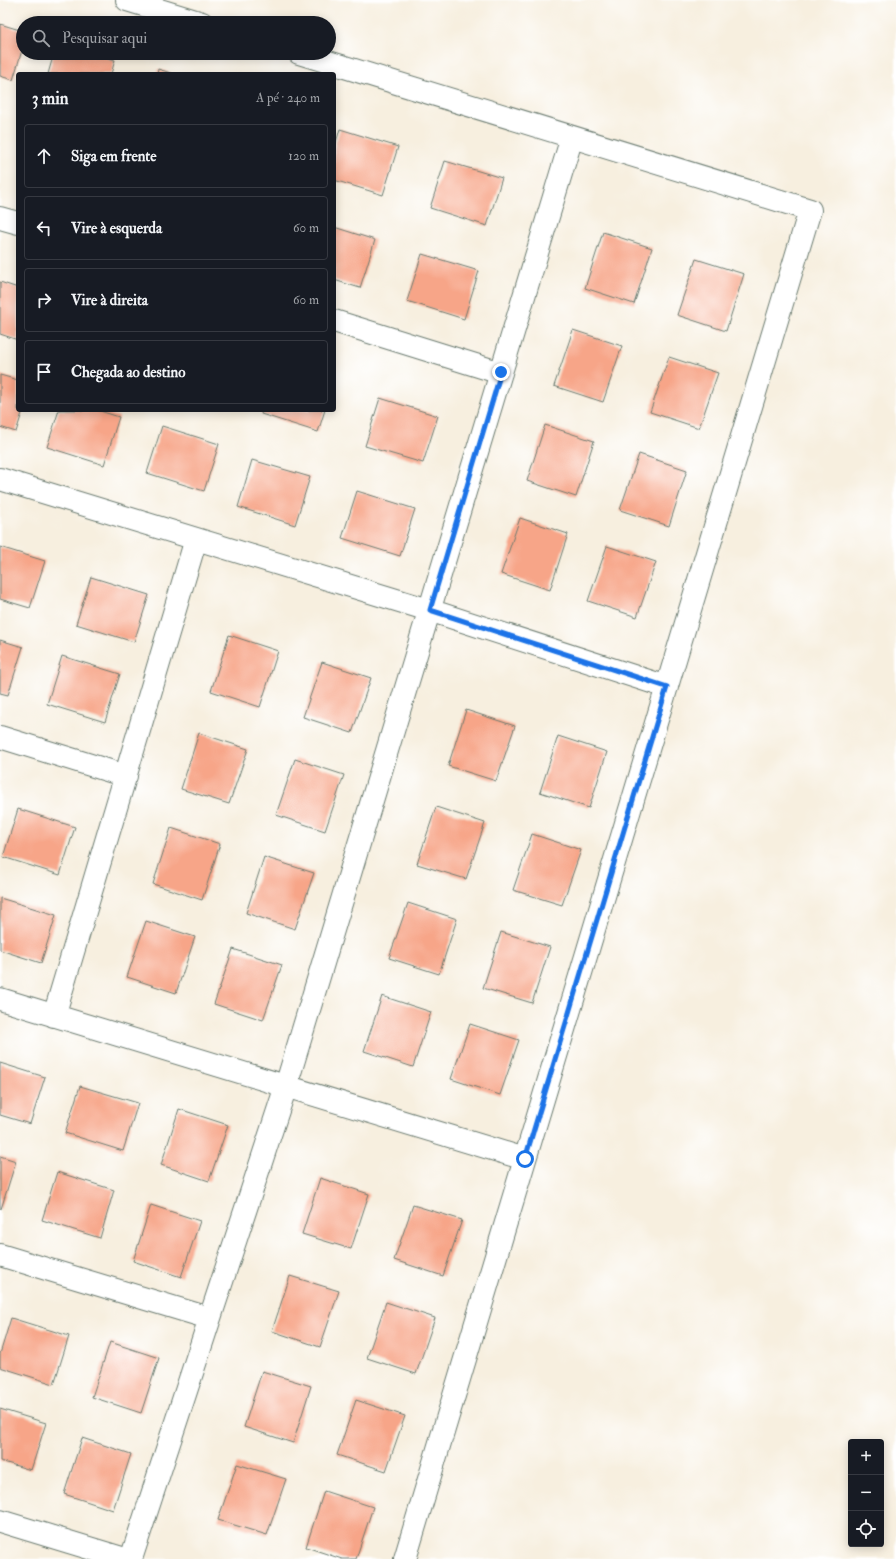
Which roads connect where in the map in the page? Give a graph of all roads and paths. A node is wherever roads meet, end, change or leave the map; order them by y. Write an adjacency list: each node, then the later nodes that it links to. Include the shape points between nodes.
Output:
1 (127, 0): 2 (street)
2 (179, 16)
3 (322, 60): 4 (street)
4 (572, 137): 8 (street); 12 (street, via 810,210)
5 (0, 218): 6 (street)
6 (16, 222)
7 (336, 322): 8 (street)
8 (501, 372): 11 (street)
9 (0, 479): 10 (street)
10 (196, 539): 11 (street); 14 (street)
11 (430, 610): 12 (street); 17 (street)
12 (667, 687): 18 (street)
13 (0, 737): 14 (street)
14 (126, 776): 16 (street)
15 (0, 999): 16 (street)
16 (54, 1016): 17 (street)
17 (286, 1086): 18 (street); 20 (street)
18 (525, 1159): 24 (street)
19 (0, 1254): 20 (street)
20 (210, 1318): 23 (street)
21 (0, 1521): 22 (street)
22 (125, 1559)
23 (131, 1559)
24 (405, 1559)

